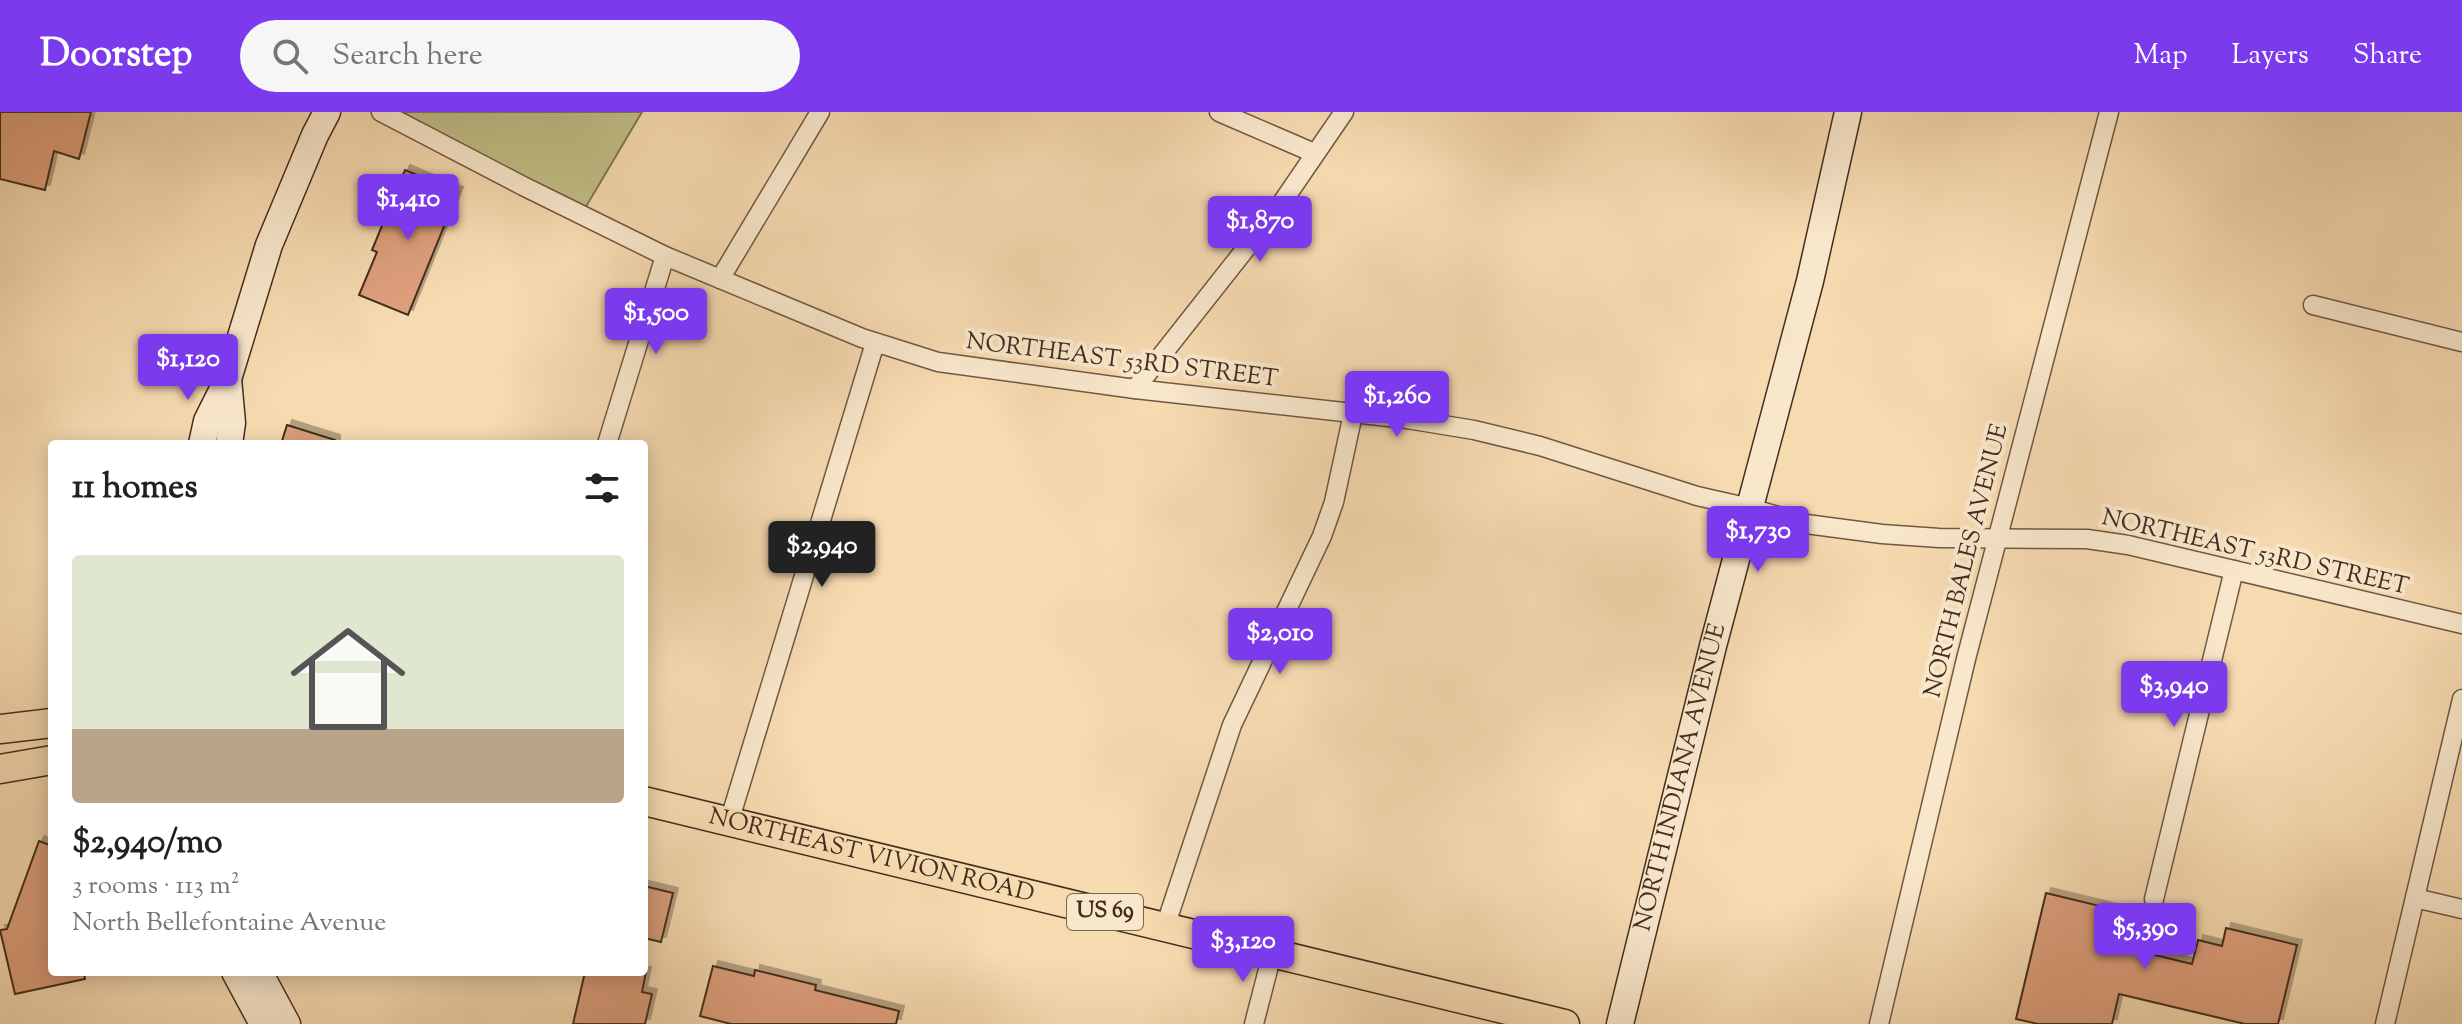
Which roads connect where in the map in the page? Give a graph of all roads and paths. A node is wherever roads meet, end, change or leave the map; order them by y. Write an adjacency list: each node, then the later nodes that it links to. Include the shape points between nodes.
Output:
1 (327, 112): 14 (street, via 269,245)
2 (381, 112): 9 (street, NORTHEAST 53RD STREET)
3 (820, 112): 10 (street)
4 (1219, 112): 8 (street)
5 (1344, 112): 8 (street)
6 (1848, 112): 20 (street, NORTH INDIANA AVENUE)
7 (2109, 112): 21 (street, NORTH BALES AVENUE)
8 (1314, 153): 15 (street, via 1281,204)
9 (665, 256): 10 (street, NORTHEAST 53RD STREET); 19 (street)
10 (720, 279): 13 (street, NORTHEAST 53RD STREET)
11 (2313, 305): 12 (street)
12 (2462, 342)
13 (875, 343): 15 (street, NORTHEAST 53RD STREET, via 938,362); 30 (street)
14 (228, 379): 17 (street); 18 (street)
15 (1135, 389): 16 (street, NORTHEAST 53RD STREET)
16 (1353, 414): 20 (street, NORTHEAST 53RD STREET, via 1474,430); 34 (street, via 1322,536 1232,725)
17 (203, 440)
18 (230, 440)
19 (608, 440)
20 (1750, 508): 21 (street, NORTHEAST 53RD STREET, via 1806,524 1882,534); 43 (street, NORTH INDIANA AVENUE)
21 (1997, 538): 22 (street, NORTHEAST 53RD STREET, via 2087,539); 44 (street, NORTH BALES AVENUE)
22 (2234, 570): 23 (street, NORTHEAST 53RD STREET); 32 (street)
23 (2462, 624)
24 (2462, 699): 31 (street)
25 (48, 723): 26 (main road)
26 (0, 729)
27 (48, 761): 28 (main road)
28 (0, 769)
29 (648, 802): 30 (main road, NORTHEAST VIVION ROAD / US 69)
30 (729, 822): 34 (main road, NORTHEAST VIVION ROAD / US 69)
31 (2415, 898): 33 (street); 45 (street)
32 (2154, 899)
33 (2462, 909)
34 (1165, 927): 35 (main road, NORTHEAST VIVION ROAD / US 69)
35 (1272, 954): 38 (main road, NORTHEAST VIVION ROAD / US 69); 41 (street)
36 (237, 976): 39 (street)
37 (261, 976): 40 (street)
38 (1500, 1016): 42 (main road, NORTHEAST VIVION ROAD / US 69)
39 (263, 1024)
40 (287, 1024)
41 (1254, 1024)
42 (1565, 1024)
43 (1620, 1024)
44 (1879, 1024)
45 (2385, 1024)

